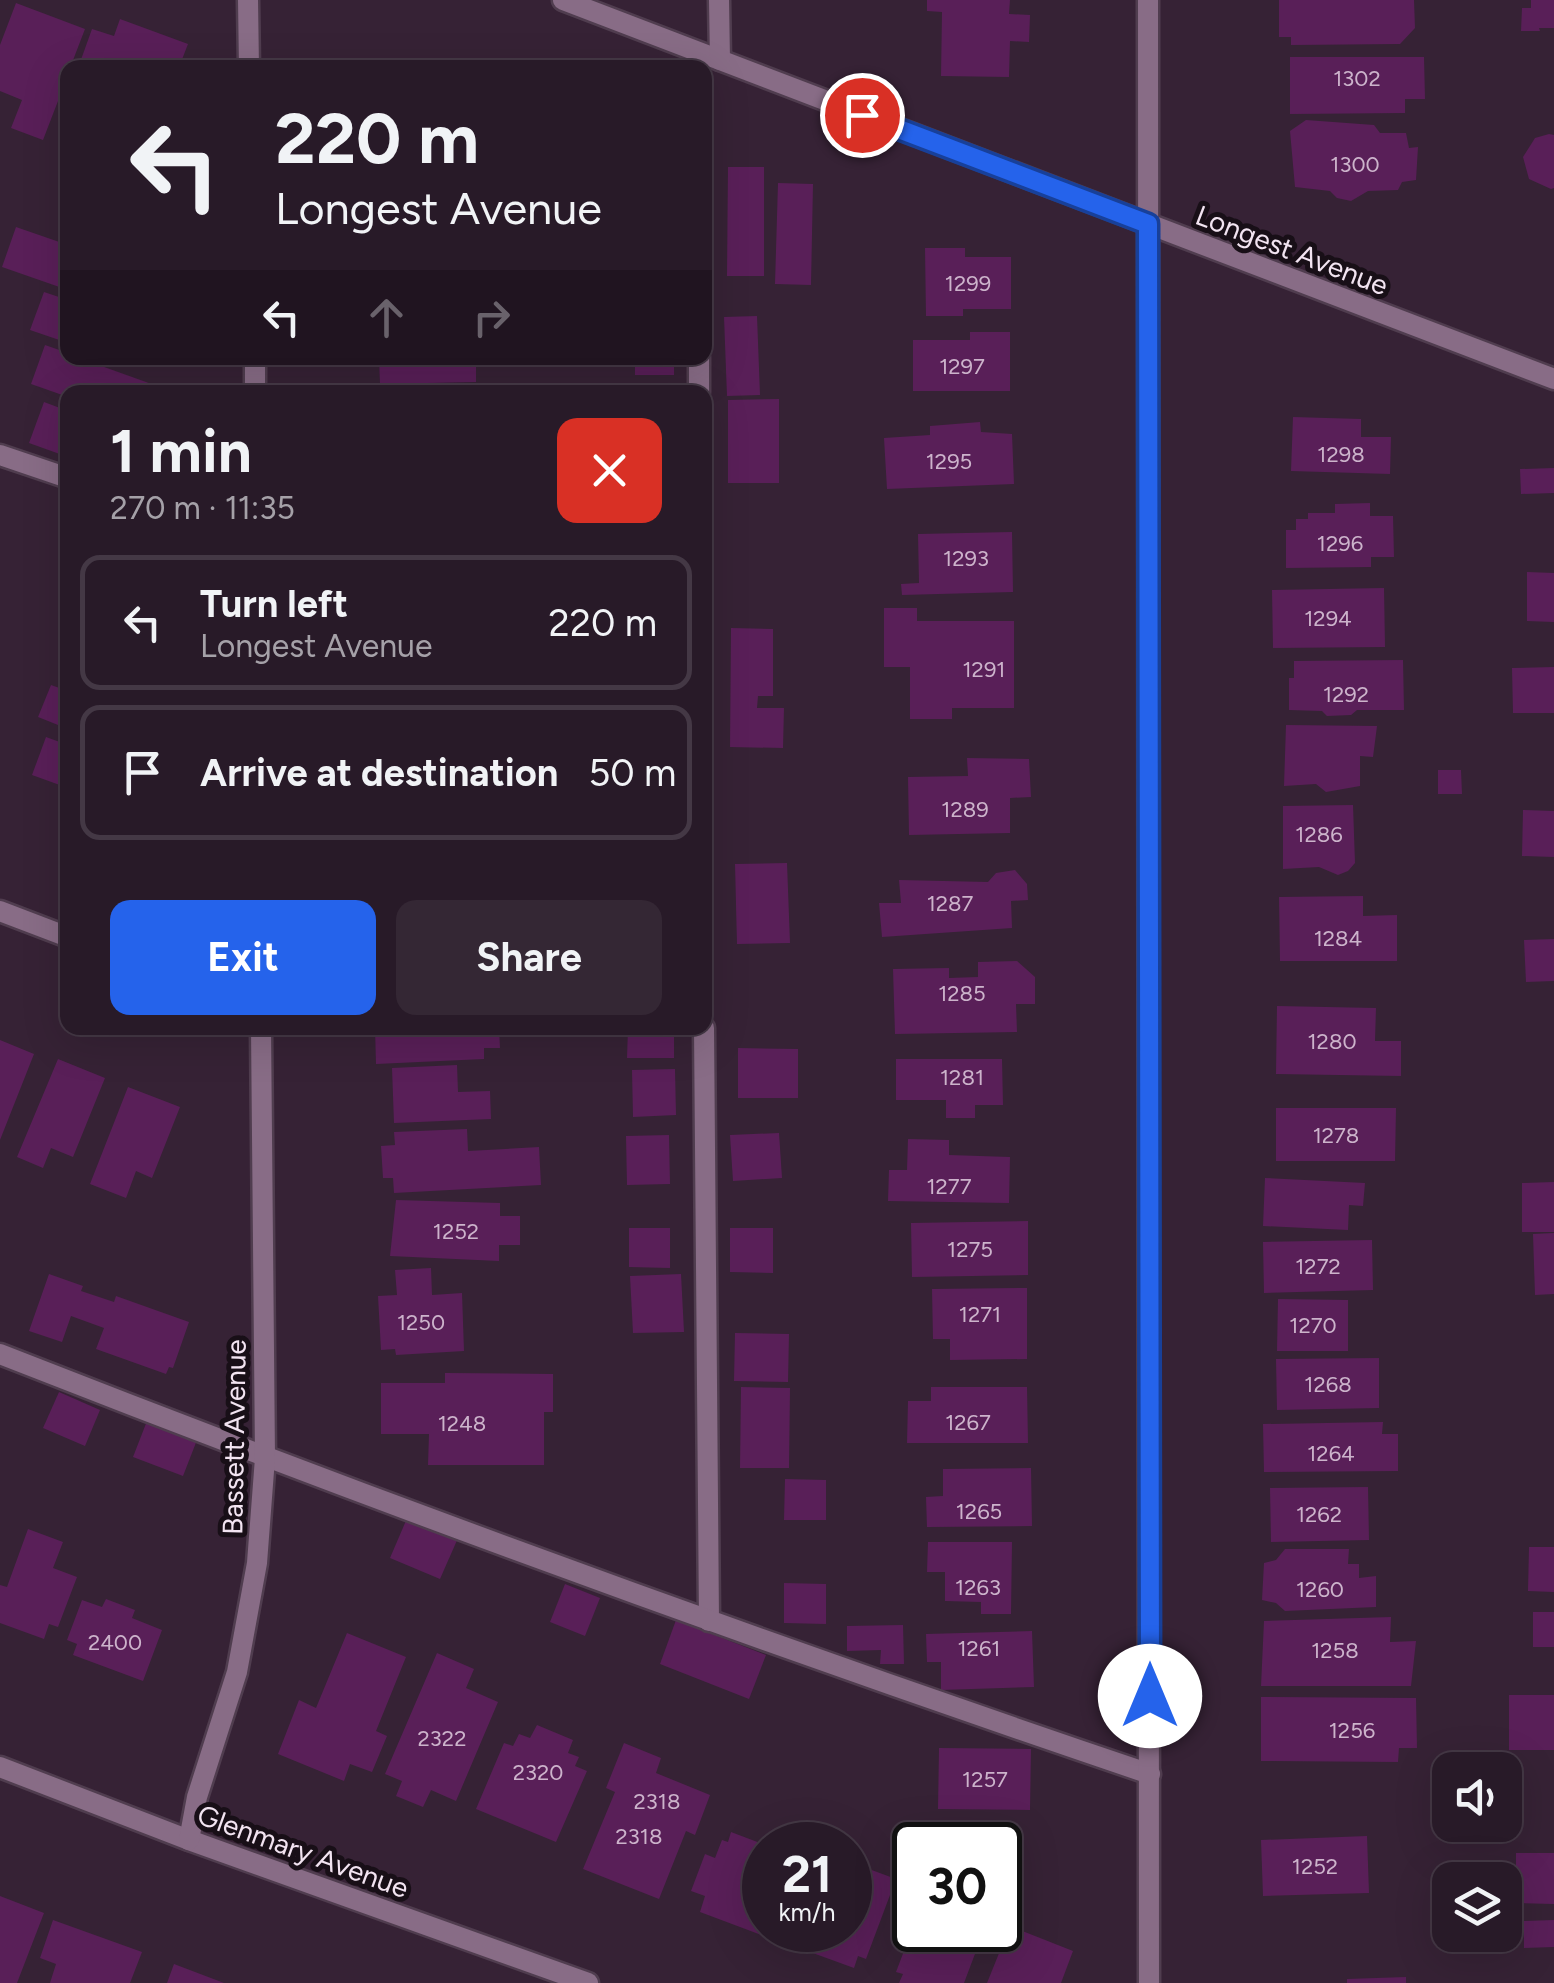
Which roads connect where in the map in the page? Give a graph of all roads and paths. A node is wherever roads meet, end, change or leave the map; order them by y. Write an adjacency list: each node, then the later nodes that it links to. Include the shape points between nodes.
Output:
1 (248, 0): 6 (street)
2 (563, 0): 5 (street, Longest Avenue)
3 (719, 0): 7 (street)
4 (1148, 0): 8 (street)
5 (696, 59): 7 (street, Longest Avenue)
6 (249, 60)
7 (720, 60): 8 (street, Longest Avenue)
8 (1148, 224): 9 (street, Longest Avenue); 20 (street)
9 (1554, 378)
10 (0, 455): 11 (street)
11 (60, 475)
12 (0, 912): 13 (street)
13 (60, 934)
14 (261, 1035): 17 (street, Bassett Avenue)
15 (704, 1035): 18 (street)
16 (0, 1354): 17 (street)
17 (265, 1458): 18 (street); 21 (street, Bassett Avenue, via 257,1563 237,1672)
18 (709, 1621): 20 (street)
19 (0, 1767): 21 (street, Glenmary Avenue)
20 (1150, 1774): 23 (street)
21 (189, 1840): 22 (street, Glenmary Avenue)
22 (588, 1983)
23 (1148, 1983)

